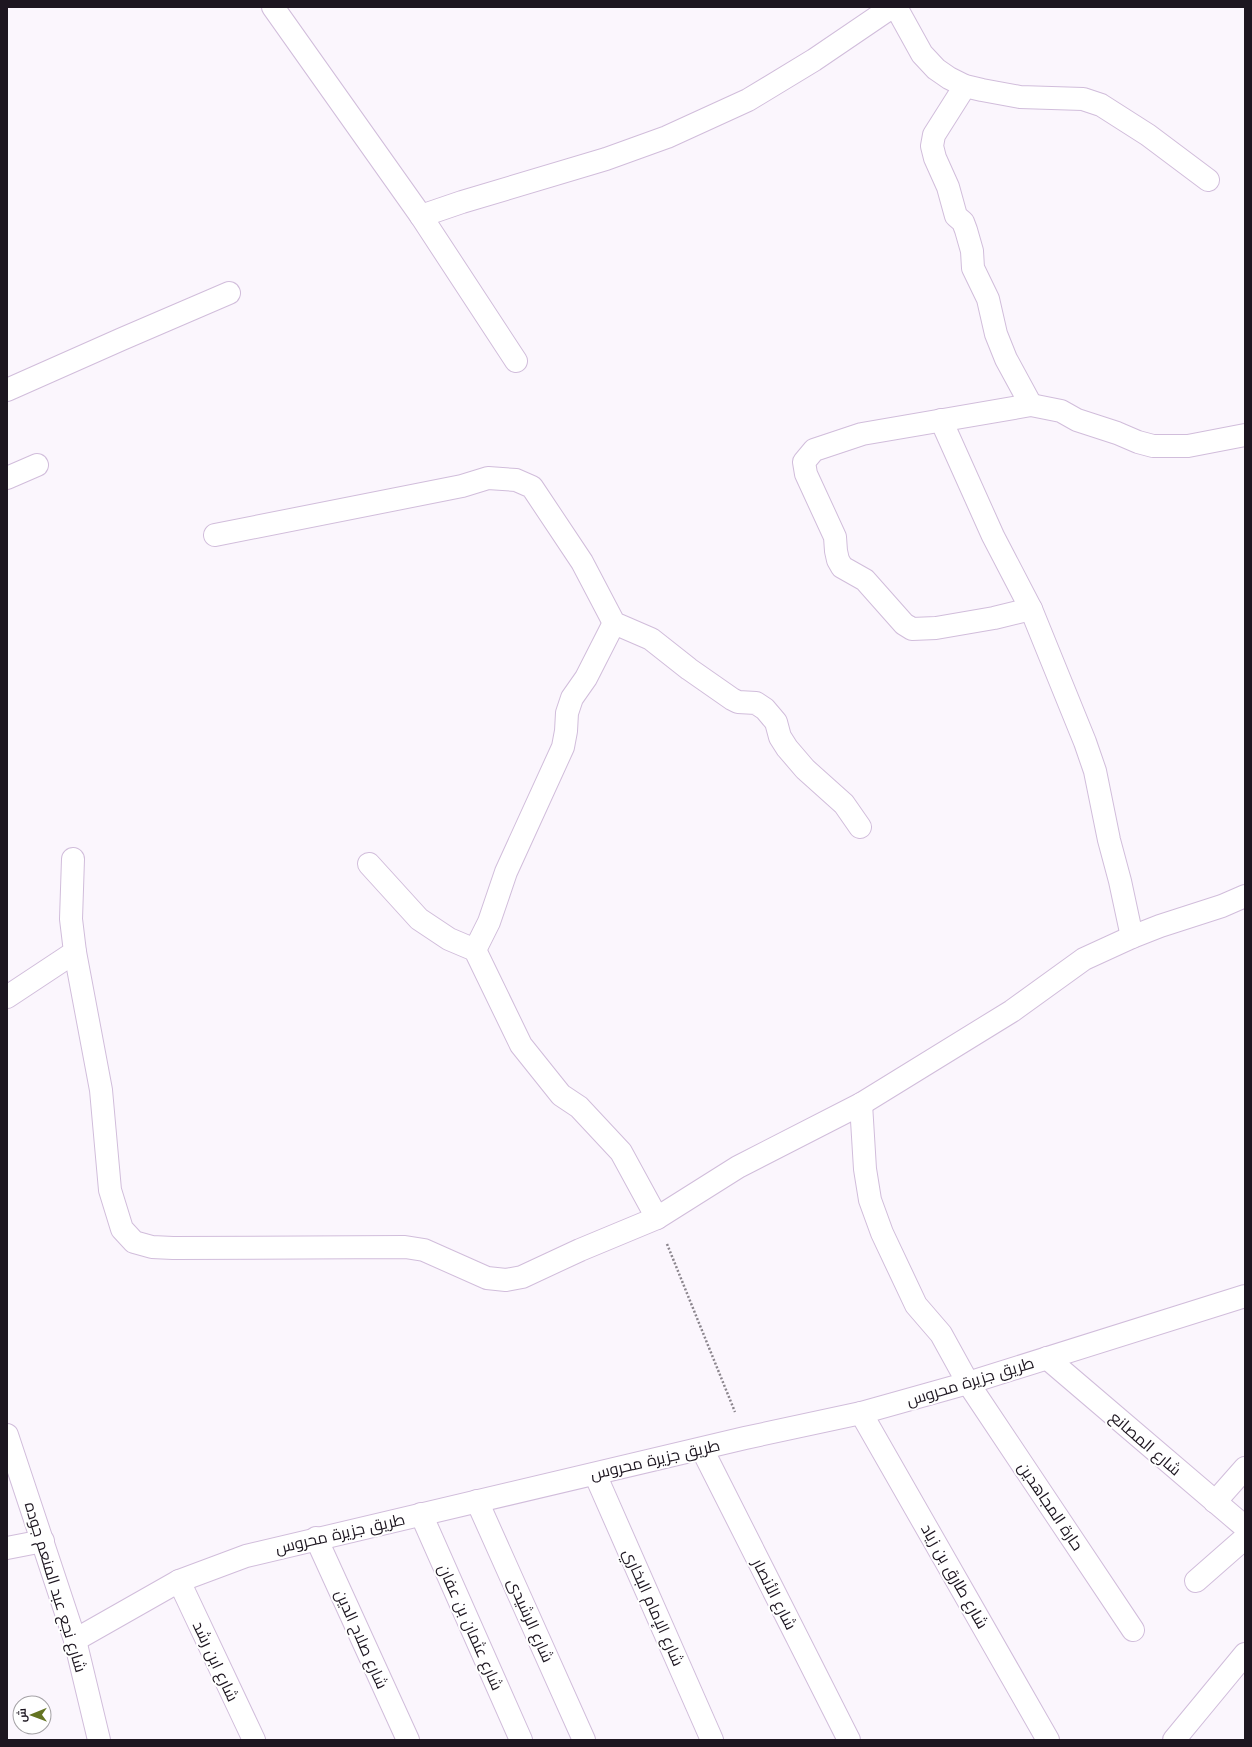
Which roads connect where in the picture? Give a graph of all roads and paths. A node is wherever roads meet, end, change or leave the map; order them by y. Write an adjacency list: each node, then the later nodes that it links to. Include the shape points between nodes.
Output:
1 (273, 7): 6 (street)
2 (892, 7): 6 (street, via 814,60 748,100 667,137 606,159)
3 (896, 7): 4 (street, via 922,54 948,78)
4 (965, 86): 5 (street, via 1020,97 1083,99 1101,105 1148,135); 10 (street, via 934,136 934,158 948,187 956,216 963,222 966,230 973,268 988,299 996,334 1006,359)
5 (1208, 180)
6 (421, 216): 8 (street)
7 (229, 293): 9 (street)
8 (516, 361)
9 (7, 390)
10 (1031, 405): 11 (street); 12 (street, via 1061,411 1077,420 1153,446 1188,446)
11 (941, 420): 16 (street, via 993,536); 16 (street, via 862,434 814,450 808,455 804,462 806,474 835,537 838,560 842,567 865,580 904,624 912,629 943,627)
12 (1245, 435)
13 (37, 465): 14 (street)
14 (7, 478)
15 (215, 535): 17 (street, via 454,488 488,478 516,480 532,487 582,562)
16 (1031, 609): 22 (street, via 1095,772)
17 (614, 623): 18 (street, via 651,639 732,699 756,703 766,709 776,722 780,737 787,748 805,769 844,804); 23 (street, via 586,678 572,698 562,747 506,872 489,922)
18 (860, 827)
19 (73, 859): 24 (street, via 70,919)
20 (369, 864): 23 (street, via 419,919 449,939)
21 (1245, 896): 22 (street)
22 (1132, 937): 26 (street, via 1084,959 1012,1011)
23 (475, 950): 27 (street, via 522,1045 561,1095 579,1107 621,1152)
24 (75, 952): 25 (street); 27 (street, via 101,1090 110,1190 122,1229 134,1242 152,1247 172,1248 405,1247 424,1250 487,1278 506,1280 522,1277)
25 (7, 997)
26 (861, 1104): 27 (street, via 738,1167); 30 (street, حارة المجاهدين, via 870,1200 882,1233 916,1305 941,1334)
27 (657, 1218): 33 (path)
28 (1245, 1296): 29 (street, طريق جزيرة محروس)
29 (1047, 1358): 30 (street, طريق جزيرة محروس); 38 (street, شارع المصانع)
30 (968, 1383): 31 (street, طريق جزيرة محروس); 47 (street, حارة المجاهدين)
31 (861, 1413): 33 (street, طريق جزيرة محروس); 57 (street, شارع طارق بن زياد)
32 (7, 1435): 43 (street, شارع نجع عبد المنعم جوده)
33 (745, 1438): 34 (street, طريق جزيرة محروس)
34 (702, 1449): 36 (street, طريق جزيرة محروس); 56 (street, شارع الأنصار)
35 (1245, 1468): 38 (street)
36 (595, 1474): 37 (street, طريق جزيرة محروس); 55 (street, شارع الإمام البخاري)
37 (477, 1501): 39 (street, طريق جزيرة محروس); 54 (street, شارع الرشيدى)
38 (1215, 1502): 40 (street, شارع المصانع)
39 (421, 1514): 41 (street, طريق جزيرة محروس); 53 (street, شارع عثمان بن عفان)
40 (1245, 1527)
41 (316, 1538): 45 (street, طريق جزيرة محروس, via 246,1556); 52 (street, شارع صلاح الدين)
42 (1245, 1538): 46 (street)
43 (43, 1542): 44 (street); 48 (street, شارع نجع عبد المنعم جوده)
44 (7, 1548)
45 (179, 1581): 48 (street, طريق جزيرة محروس); 51 (street, شارع ابن رشد)
46 (1196, 1581)
47 (1133, 1630)
48 (75, 1640): 50 (street, شارع نجع عبد المنعم جوده)
49 (1245, 1654): 58 (street)
50 (99, 1740)
51 (254, 1740)
52 (408, 1740)
53 (521, 1740)
54 (584, 1740)
55 (712, 1740)
56 (849, 1740)
57 (1048, 1740)
58 (1174, 1740)

